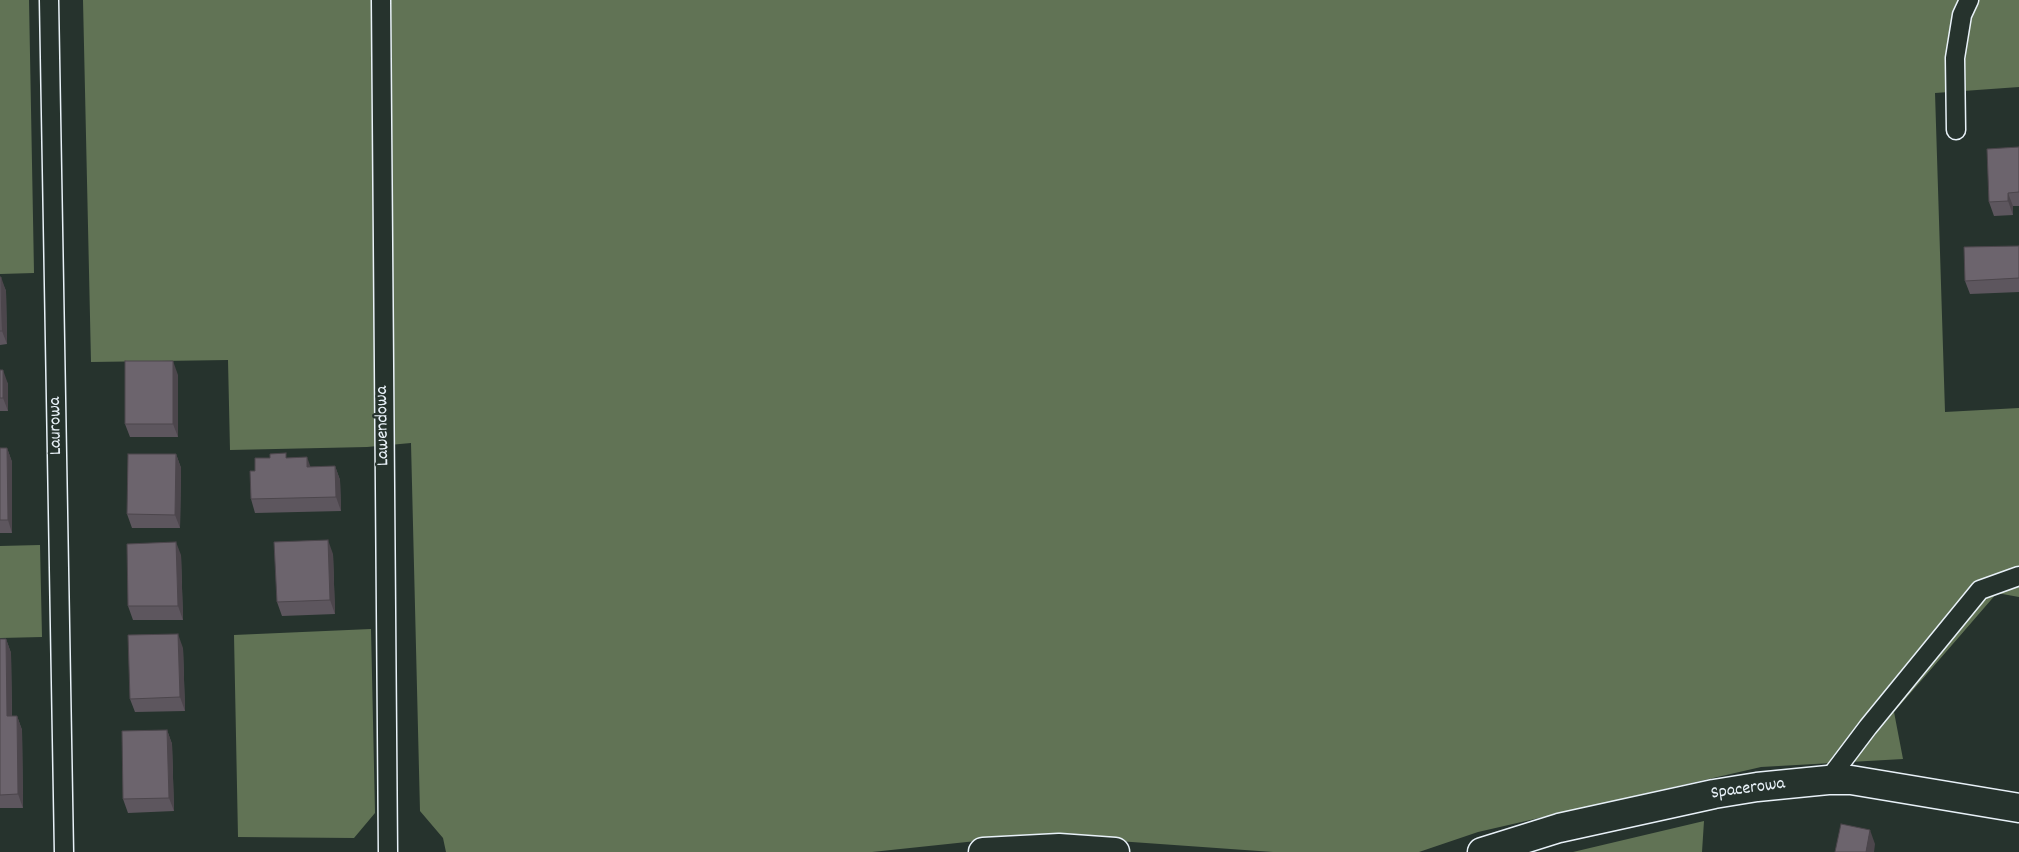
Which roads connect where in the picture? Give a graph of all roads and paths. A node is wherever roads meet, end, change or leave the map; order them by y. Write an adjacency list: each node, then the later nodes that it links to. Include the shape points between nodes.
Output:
1 (49, 0): 9 (lane, Laurowa)
2 (381, 0): 10 (lane, Lawendowa)
3 (1969, 0): 4 (lane, via 1962,16 1955,58)
4 (1956, 130)
5 (2019, 576): 6 (lane, via 1980,590)
6 (1828, 780): 7 (street, Spacerowa, via 1851,780); 13 (street, Spacerowa, via 1757,786 1714,794 1560,828)
7 (2019, 808)
8 (1079, 851): 11 (street, via 1039,848); 12 (street)
9 (64, 852)
10 (388, 852)
11 (983, 852)
12 (1115, 852)
13 (1482, 852)

